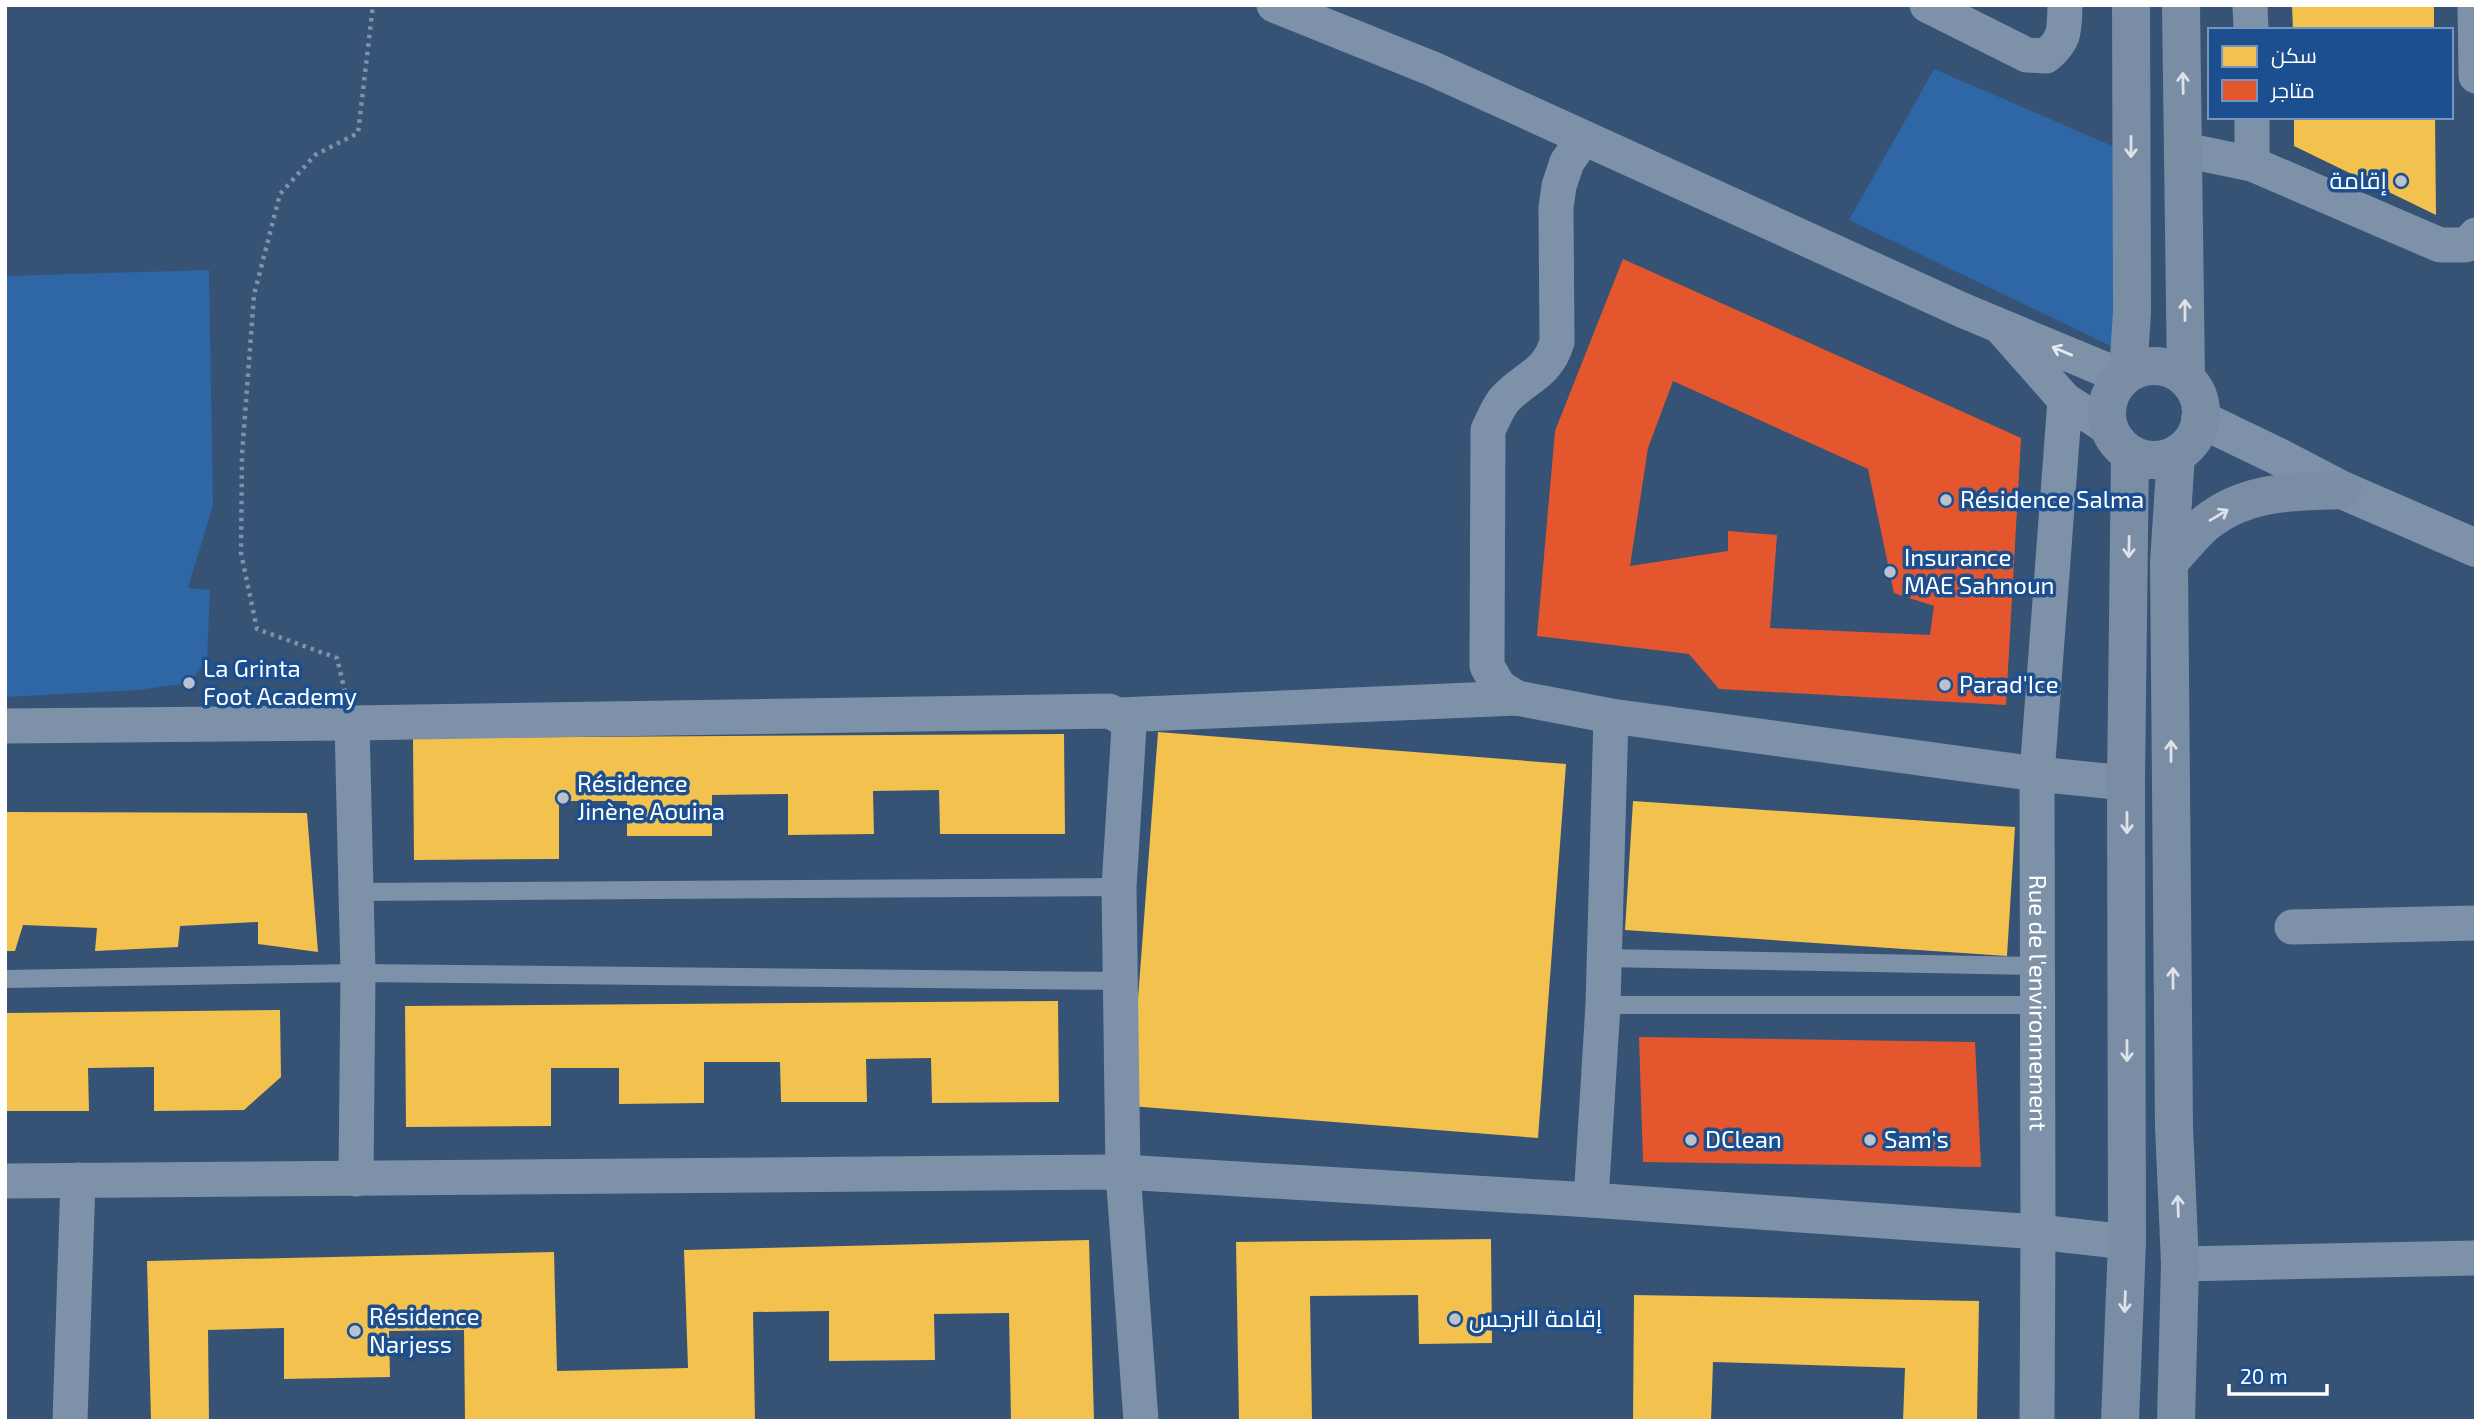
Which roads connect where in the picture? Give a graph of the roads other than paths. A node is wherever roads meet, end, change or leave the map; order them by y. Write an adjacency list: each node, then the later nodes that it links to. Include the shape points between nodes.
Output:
1 (1274, 5): 11 (street, via 1433,69)
2 (1927, 5): 3 (street, via 2027,55 2046,57 2060,44)
3 (2065, 5)
4 (2130, 5): 16 (main road, one-way to 16, via 2132,312)
5 (2181, 5): 12 (main road, one-way to 5)
6 (2250, 5): 8 (street)
7 (2475, 5): 9 (street)
8 (2250, 28)
9 (2476, 76)
10 (2252, 119): 13 (street)
11 (1584, 138): 15 (street); 25 (street, via 1567,162 1559,186 1557,342 1552,358 1505,400 1488,430 1487,666 1499,687)
12 (2184, 150): 13 (street); 17 (main road, one-way to 12)
13 (2252, 164): 14 (street, via 2440,245 2466,245)
14 (2476, 235)
15 (2000, 326): 16 (street, one-way to 15); 18 (street)
16 (2126, 376): 17 (main road, via 2142,367 2158,366); 20 (main road, via 2111,392 2107,411)
17 (2186, 379): 19 (main road, via 2200,404)
18 (2065, 400): 20 (street); 30 (street, Rue de l'environnement)
19 (2200, 419): 21 (main road, via 2192,440); 22 (street)
20 (2120, 442): 21 (main road, via 2145,459); 31 (main road, one-way to 31)
21 (2176, 455): 24 (main road)
22 (2342, 490): 23 (street); 24 (main road, one-way to 22, via 2207,522 2234,506 2270,493)
23 (2476, 548)
24 (2169, 562): 51 (main road, one-way to 24, via 2174,1125)
25 (1517, 698): 26 (street); 27 (street)
26 (1119, 715): 28 (street, via 1109,711); 32 (street, via 1129,727)
27 (1611, 716): 30 (street); 36 (street)
28 (352, 723): 29 (street); 33 (street)
29 (5, 726)
30 (2037, 774): 31 (street); 37 (street, Rue de l'environnement)
31 (2126, 783): 49 (main road, one-way to 49)
32 (1119, 887): 33 (lane); 40 (street)
33 (356, 892): 38 (street)
34 (2476, 923): 35 (street)
35 (2292, 928)
36 (1604, 958): 37 (lane); 41 (street)
37 (2038, 966): 42 (street, Rue de l'environnement)
38 (358, 974): 39 (lane); 40 (lane); 44 (street)
39 (5, 979)
40 (1122, 981): 43 (street)
41 (1603, 1005): 42 (lane); 47 (street)
42 (2038, 1005): 48 (street, Rue de l'environnement)
43 (1123, 1172): 44 (street); 47 (street); 53 (street)
44 (356, 1179): 45 (street)
45 (78, 1180): 46 (street); 52 (street)
46 (5, 1181)
47 (1591, 1200): 48 (street)
48 (2038, 1232): 49 (street); 54 (street, Rue de l'environnement)
49 (2127, 1242): 55 (main road, one-way to 55)
50 (2476, 1258): 51 (street)
51 (2180, 1264): 56 (main road)
52 (70, 1421)
53 (1141, 1421)
54 (2037, 1421)
55 (2120, 1421)
56 (2176, 1421)

